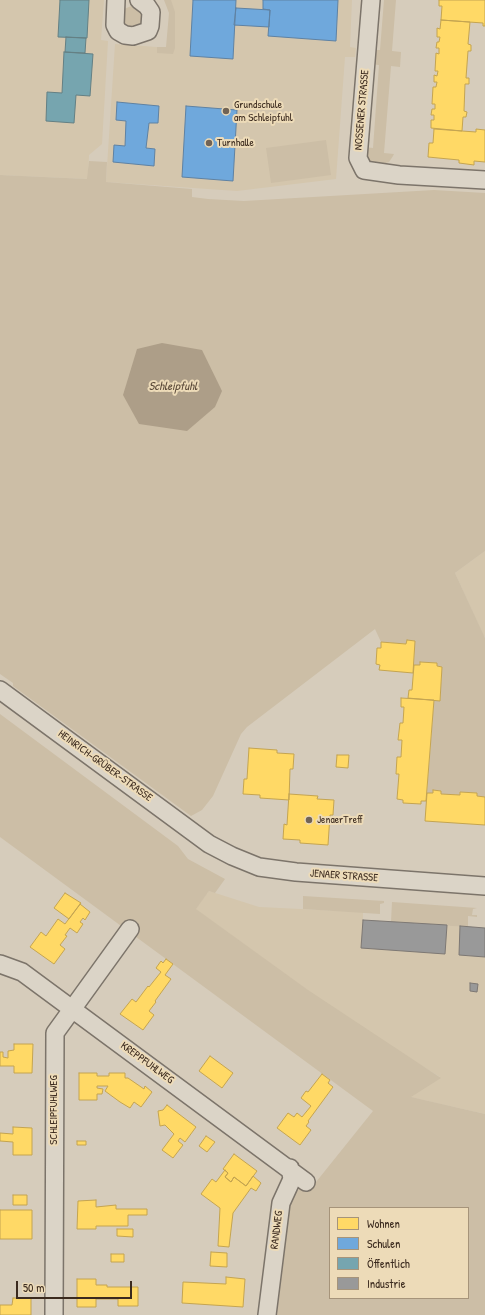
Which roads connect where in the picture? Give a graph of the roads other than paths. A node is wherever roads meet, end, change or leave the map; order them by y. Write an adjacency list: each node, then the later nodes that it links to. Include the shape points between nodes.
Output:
1 (116, 0): 2 (street, via 115,25 118,31 133,36 148,31 150,26 151,12)
2 (139, 0)
3 (371, 0): 4 (street, NOSSENER STRASSE, via 358,158 364,170 399,175)
4 (485, 180)
5 (0, 690): 6 (street, HEINRICH-GRÜBER-STRASSE)
6 (209, 844): 7 (street, JENAER STRASSE, via 259,867)
7 (485, 886)
8 (130, 929): 10 (street, SCHLEIPFUHLWEG)
9 (0, 964): 10 (street, KREPPFUHLWEG, via 22,972)
10 (72, 1009): 11 (street, KREPPFUHLWEG); 13 (street, SCHLEIPFUHLWEG, via 55,1033)
11 (290, 1168): 12 (street); 14 (street, RANDWEG, via 292,1179 281,1203)
12 (306, 1182)
13 (54, 1315)
14 (267, 1315)

